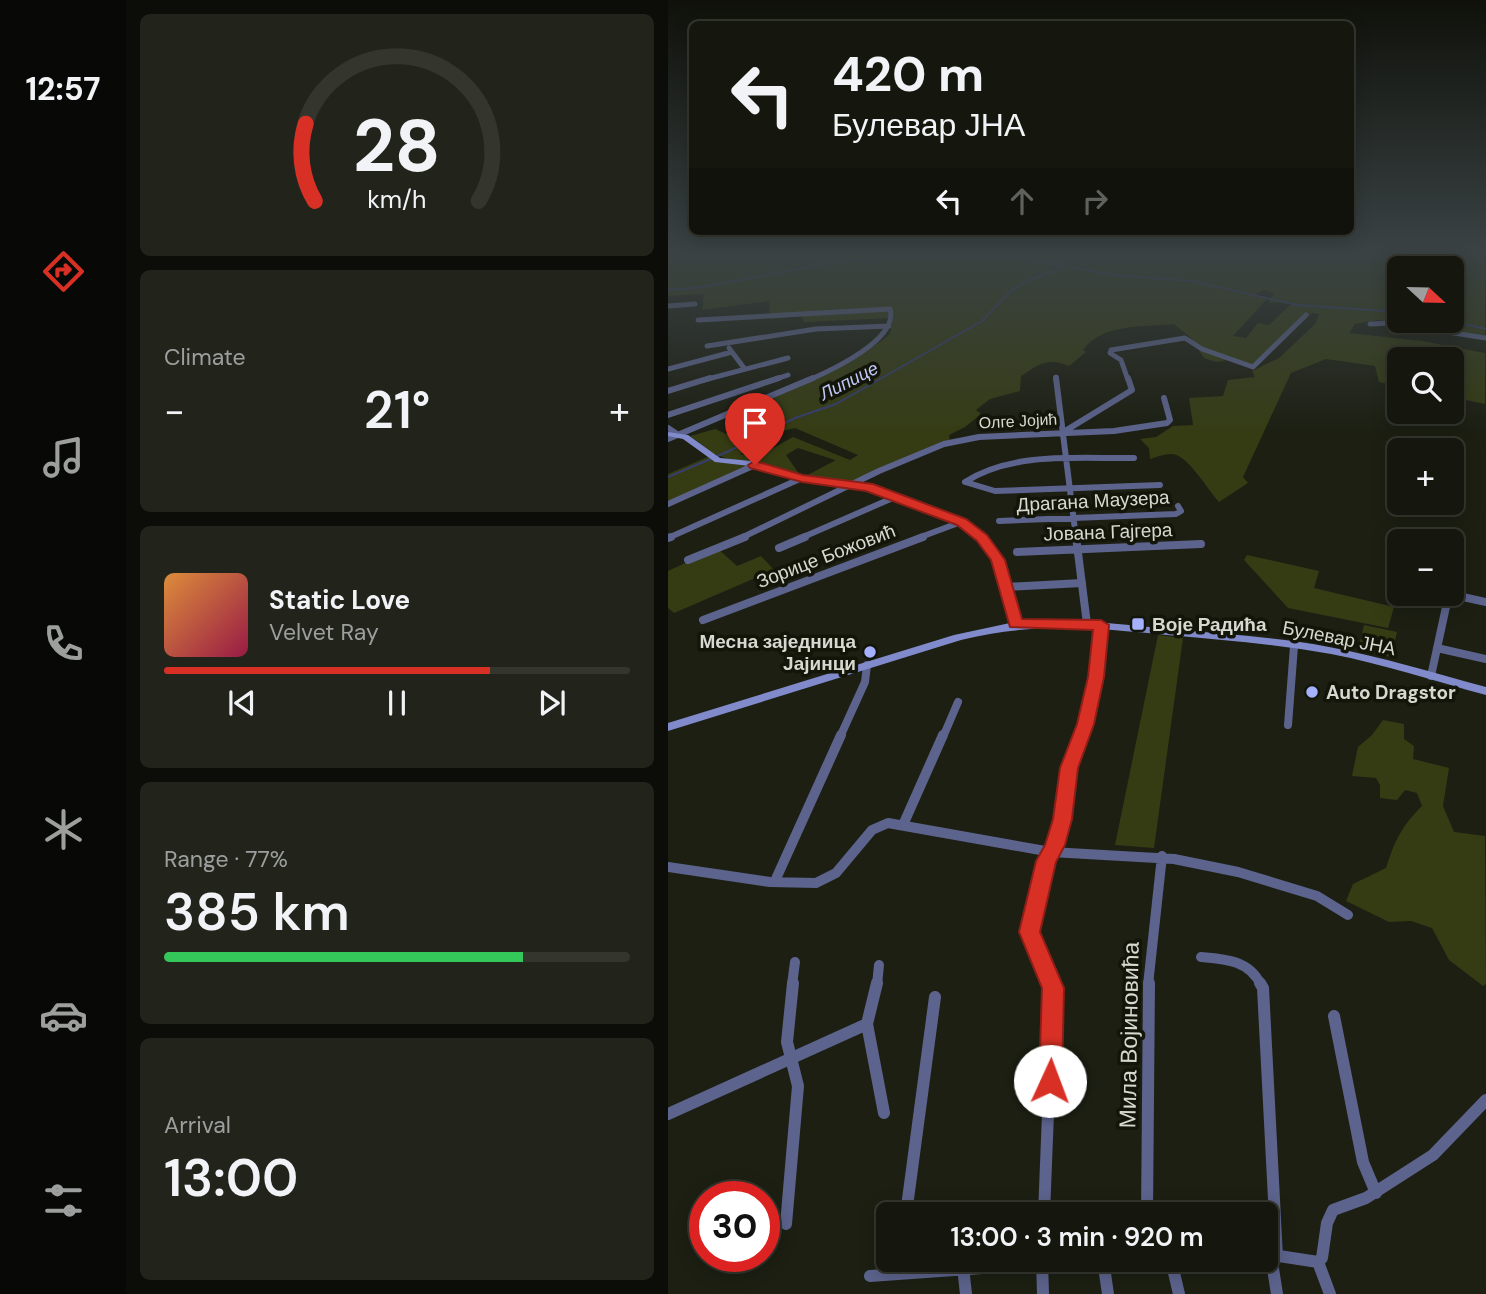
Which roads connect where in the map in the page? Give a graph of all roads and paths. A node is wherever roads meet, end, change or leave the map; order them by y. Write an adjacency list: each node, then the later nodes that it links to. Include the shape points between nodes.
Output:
1 (809, 312): 4 (street)
2 (891, 312): 6 (street)
3 (1306, 316): 20 (street, via 1253,367 1185,338 1111,350 1121,360 1132,390)
4 (698, 320)
5 (1370, 324): 7 (street, via 1391,323)
6 (889, 326): 8 (street, via 837,327); 21 (street, via 876,341 835,369)
7 (1485, 338)
8 (726, 343): 9 (street); 10 (street)
9 (707, 346)
10 (732, 352): 12 (street); 13 (street)
11 (788, 358): 12 (street)
12 (744, 368): 16 (street)
13 (668, 369)
14 (788, 374): 18 (street)
15 (1056, 377): 20 (street)
16 (668, 391)
17 (1164, 398): 20 (street, Олге Јојић, via 1167,423)
18 (668, 415)
19 (668, 428): 21 (street)
20 (1062, 432): 23 (street); 26 (street, Олге Јојић, via 956,440)
21 (671, 436): 24 (main road, via 691,441 714,458)
22 (1134, 458): 23 (street)
23 (1066, 461): 28 (street); 28 (street, via 1002,465 966,480 990,490)
24 (755, 465): 25 (main road); 30 (street)
25 (802, 478): 26 (main road); 35 (street)
26 (852, 484): 29 (main road); 40 (street, Олге Јојић, via 768,527)
27 (1160, 485): 28 (street)
28 (1069, 488): 32 (street)
29 (896, 497): 34 (main road); 37 (street)
30 (668, 504)
31 (1178, 506): 32 (street, Драгана Маузера, via 1181,511 1176,513)
32 (1073, 518): 33 (street, Драгана Маузера); 38 (street)
33 (999, 521)
34 (961, 522): 42 (main road, via 994,552); 46 (street, Зорице Божовић)
35 (668, 538)
36 (1201, 544): 38 (street, Јована Гајгера)
37 (779, 548)
38 (1078, 550): 39 (street, Јована Гајгера); 41 (street)
39 (1017, 552)
40 (688, 560)
41 (1082, 583): 42 (street); 48 (street)
42 (1006, 587): 47 (main road)
43 (1464, 597): 44 (street)
44 (1485, 602)
45 (1445, 606): 51 (street)
46 (702, 620)
47 (1015, 624): 48 (main road, Булевар ЈНА); 53 (main road, Булевар ЈНА)
48 (1087, 624): 49 (main road, Булевар ЈНА)
49 (1101, 625): 50 (main road, Булевар ЈНА); 60 (street, via 1086,724 1069,768 1062,819)
50 (1294, 646): 54 (main road, Булевар ЈНА, via 1352,655); 57 (street)
51 (1437, 648): 52 (street); 54 (street)
52 (1485, 659)
53 (867, 665): 58 (main road, Булевар ЈНА); 63 (street, via 861,693)
54 (1431, 676): 55 (main road, Булевар ЈНА)
55 (1485, 691)
56 (958, 702): 59 (street)
57 (1288, 725)
58 (668, 727)
59 (903, 825): 60 (street); 63 (street, via 876,825 843,868 820,882)
60 (1051, 852): 61 (street); 77 (street, via 1030,932 1053,988)
61 (1162, 856): 64 (street, via 1306,892); 78 (street, Мила Војиновића, via 1148,989)
62 (668, 867): 63 (street)
63 (775, 881)
64 (1348, 915)
65 (1201, 957): 79 (street, via 1242,962 1255,972 1263,988)
66 (795, 962): 71 (street, via 787,1030)
67 (879, 965): 70 (street)
68 (935, 997): 76 (street)
69 (1334, 1016): 75 (street, via 1363,1162)
70 (868, 1024): 71 (street); 73 (street)
71 (790, 1059): 74 (street); 80 (street, via 798,1086)
72 (1485, 1100): 75 (street, via 1433,1155)
73 (884, 1113)
74 (668, 1114)
75 (1376, 1193): 82 (street, via 1333,1210)
76 (908, 1202)
77 (1044, 1202)
78 (1147, 1202)
79 (1269, 1202)
80 (786, 1224)
81 (1278, 1257): 82 (street)
82 (1318, 1262): 95 (street)
83 (884, 1272): 89 (street)
84 (963, 1272): 90 (street)
85 (1042, 1272): 91 (street)
86 (1105, 1272): 92 (street)
87 (1174, 1272): 93 (street)
88 (1274, 1272): 94 (street)
89 (870, 1276)
90 (966, 1294)
91 (1043, 1294)
92 (1108, 1294)
93 (1179, 1294)
94 (1277, 1294)
95 (1330, 1294)

